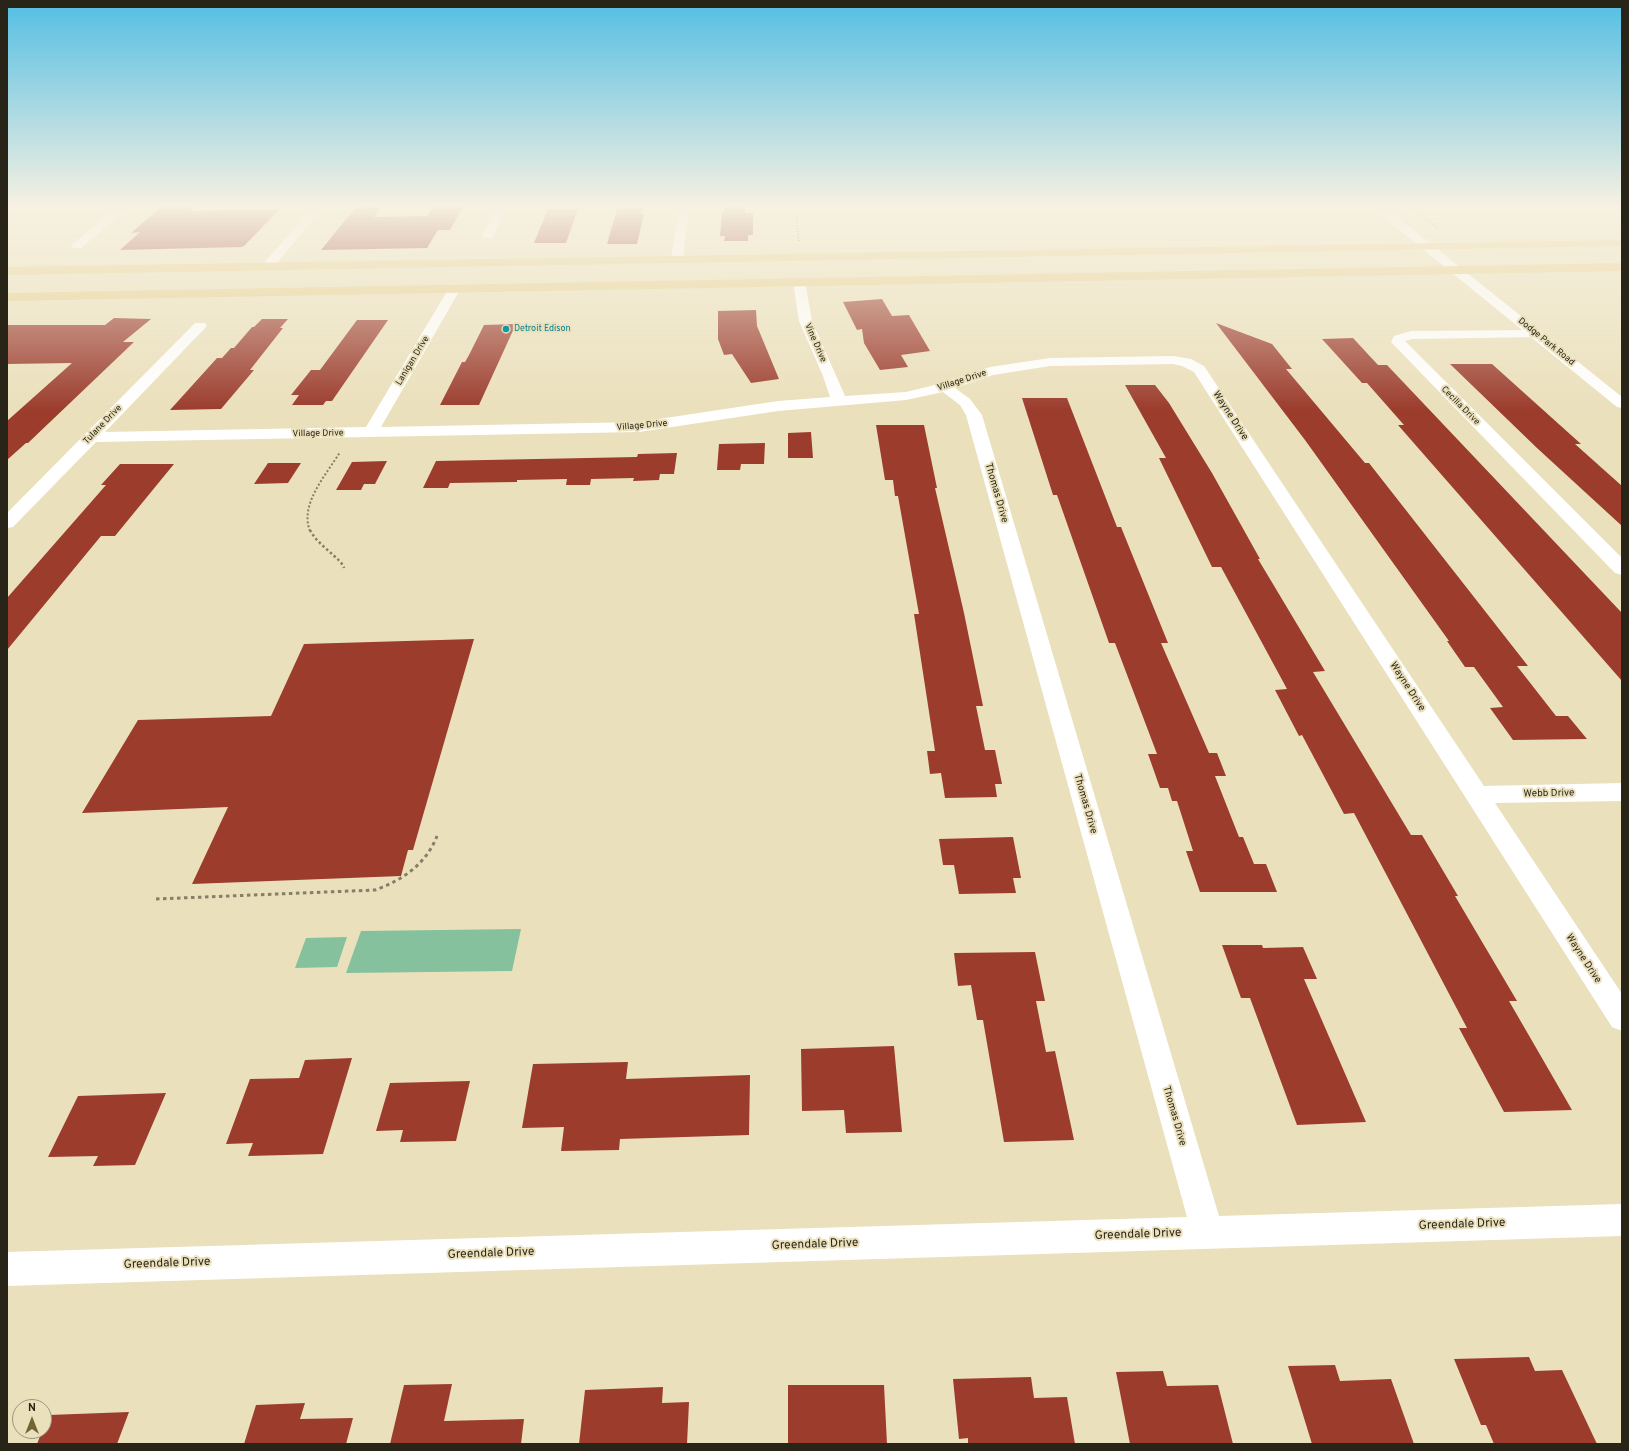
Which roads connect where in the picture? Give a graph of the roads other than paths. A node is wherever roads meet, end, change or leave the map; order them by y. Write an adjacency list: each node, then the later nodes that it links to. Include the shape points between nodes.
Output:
1 (387, 275): 10 (main road, via 373,284)
2 (901, 275): 7 (main road)
3 (1065, 275): 6 (main road)
4 (1194, 275): 6 (main road)
5 (1462, 275): 13 (street, Dodge Park Road)
6 (1067, 277): 7 (main road)
7 (888, 280): 8 (main road)
8 (799, 282): 9 (main road); 16 (street, Vine Drive, via 805,320 822,361 834,381)
9 (455, 288): 10 (main road); 18 (street, Lanigan Drive)
10 (349, 290): 11 (main road)
11 (7, 297)
12 (200, 326): 19 (street, Tulane Drive)
13 (1536, 334): 17 (street, Dodge Park Road); 21 (street, Cecilia Drive, via 1411,335 1403,336 1398,342)
14 (1186, 362): 15 (street, Village Drive, via 1050,362 990,372); 23 (street, Wayne Drive, via 1199,369)
15 (945, 387): 16 (street, Village Drive, via 906,396); 26 (street, Thomas Drive, via 965,402 974,414)
16 (839, 402): 18 (street, Village Drive, via 778,406 639,427)
17 (1622, 404)
18 (370, 433): 19 (street, Village Drive)
19 (91, 437): 20 (street, Tulane Drive)
20 (7, 523)
21 (1622, 569)
22 (1622, 792): 23 (street, Webb Drive)
23 (1477, 795): 24 (street, Wayne Drive)
24 (1622, 1018)
25 (1622, 1220): 26 (street, Greendale Drive)
26 (1208, 1233): 27 (street, Greendale Drive)
27 (7, 1269)

